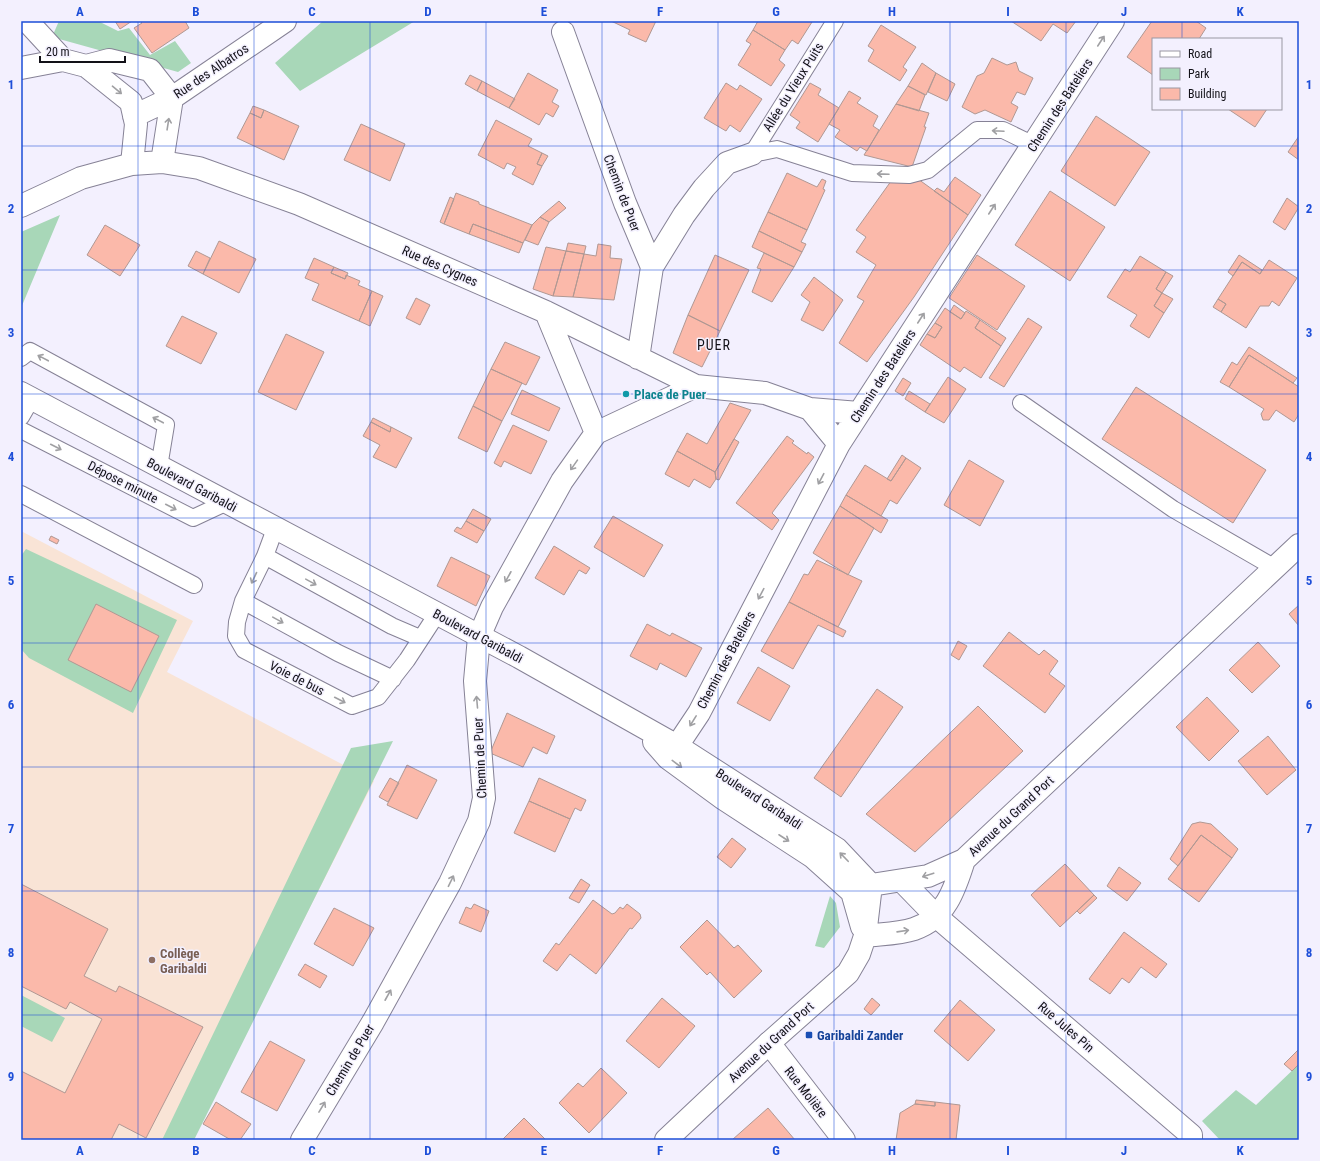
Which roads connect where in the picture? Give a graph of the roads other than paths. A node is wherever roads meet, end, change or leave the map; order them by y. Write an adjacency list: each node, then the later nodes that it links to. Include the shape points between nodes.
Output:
1 (27, 21): 6 (street)
2 (285, 21): 9 (street, Rue des Albatros)
3 (835, 21): 12 (lane, Allée du Vieux Puits)
4 (1113, 21): 11 (street, Chemin des Bateliers, one-way to 4)
5 (563, 32): 16 (street, Chemin de Puer)
6 (63, 60): 7 (street); 8 (street)
7 (86, 66): 9 (street, via 109,60 150,70); 10 (street, one-way to 10, via 131,102)
8 (21, 68)
9 (172, 98): 10 (street, Rue des Albatros); 13 (street, one-way to 9)
10 (134, 116): 14 (street, via 136,124)
11 (1034, 145): 12 (lane, one-way to 12, via 1004,130 977,130 928,170 909,174 852,173 777,149); 24 (street, Chemin des Bateliers, one-way to 11)
12 (752, 154): 16 (street, via 727,163 704,188)
13 (162, 162): 14 (street, Rue des Cygnes); 17 (street, Rue des Cygnes, via 199,168 299,204)
14 (132, 164): 15 (street, Rue des Cygnes, via 81,178)
15 (21, 206)
16 (652, 267): 19 (street)
17 (546, 312): 19 (street, Rue des Cygnes); 27 (street)
18 (21, 358): 29 (lane, one-way to 18, via 166,424 30,351)
19 (638, 358): 20 (street, Rue des Cygnes)
20 (696, 386): 23 (street, Rue des Cygnes, via 765,393); 27 (street)
21 (26, 396): 25 (lane); 29 (street, Boulevard Garibaldi)
22 (1021, 403): 35 (lane, via 1173,509)
23 (810, 409): 24 (street, Rue des Cygnes); 28 (street)
24 (859, 413): 28 (street, Chemin des Bateliers)
25 (21, 418)
26 (21, 430): 31 (lane, Dépose minute, one-way to 31, via 193,518)
27 (596, 433): 39 (street, Chemin de Puer, one-way to 39, via 562,481 492,606)
28 (839, 444): 43 (street, Chemin des Bateliers, one-way to 43, via 699,713)
29 (159, 467): 31 (street, Boulevard Garibaldi)
30 (21, 494): 36 (lane)
31 (225, 502): 32 (street, Boulevard Garibaldi)
32 (275, 529): 34 (lane, Voie de bus); 38 (street, Boulevard Garibaldi)
33 (1299, 545): 35 (street, Avenue du Grand Port)
34 (265, 556): 37 (lane, Voie de bus, one-way to 37); 40 (lane, one-way to 40, via 392,626)
35 (1275, 568): 44 (street, Avenue du Grand Port)
36 (194, 585)
37 (243, 601): 41 (lane, one-way to 41, via 338,653); 41 (lane, Voie de bus, one-way to 41, via 236,636 244,650 352,706 378,697)
38 (437, 614): 39 (street, Boulevard Garibaldi); 40 (lane, Voie de bus)
39 (479, 637): 42 (street, Boulevard Garibaldi); 50 (street, Chemin de Puer, one-way to 39, via 450,883 479,821 484,798 475,681)
40 (420, 638): 41 (lane, Voie de bus)
41 (393, 679)
42 (641, 726): 43 (street, Boulevard Garibaldi); 46 (street, one-way to 46, via 668,758 724,799)
43 (678, 746): 46 (street, Boulevard Garibaldi, one-way to 43, via 837,849)
44 (964, 860): 45 (street, one-way to 45, via 928,876); 47 (street, Avenue du Grand Port, via 955,888)
45 (902, 881): 46 (street); 47 (street, Rue Jules Pin)
46 (861, 889): 48 (street)
47 (937, 917): 48 (street, one-way to 47, via 914,929); 53 (street, Rue Jules Pin, via 1191,1135)
48 (865, 936): 49 (street, Avenue du Grand Port, via 859,954 848,973)
49 (769, 1043): 51 (street, Avenue du Grand Port); 52 (street, Rue Molière)
50 (302, 1140)
51 (666, 1140)
52 (844, 1140)
53 (1191, 1140)

